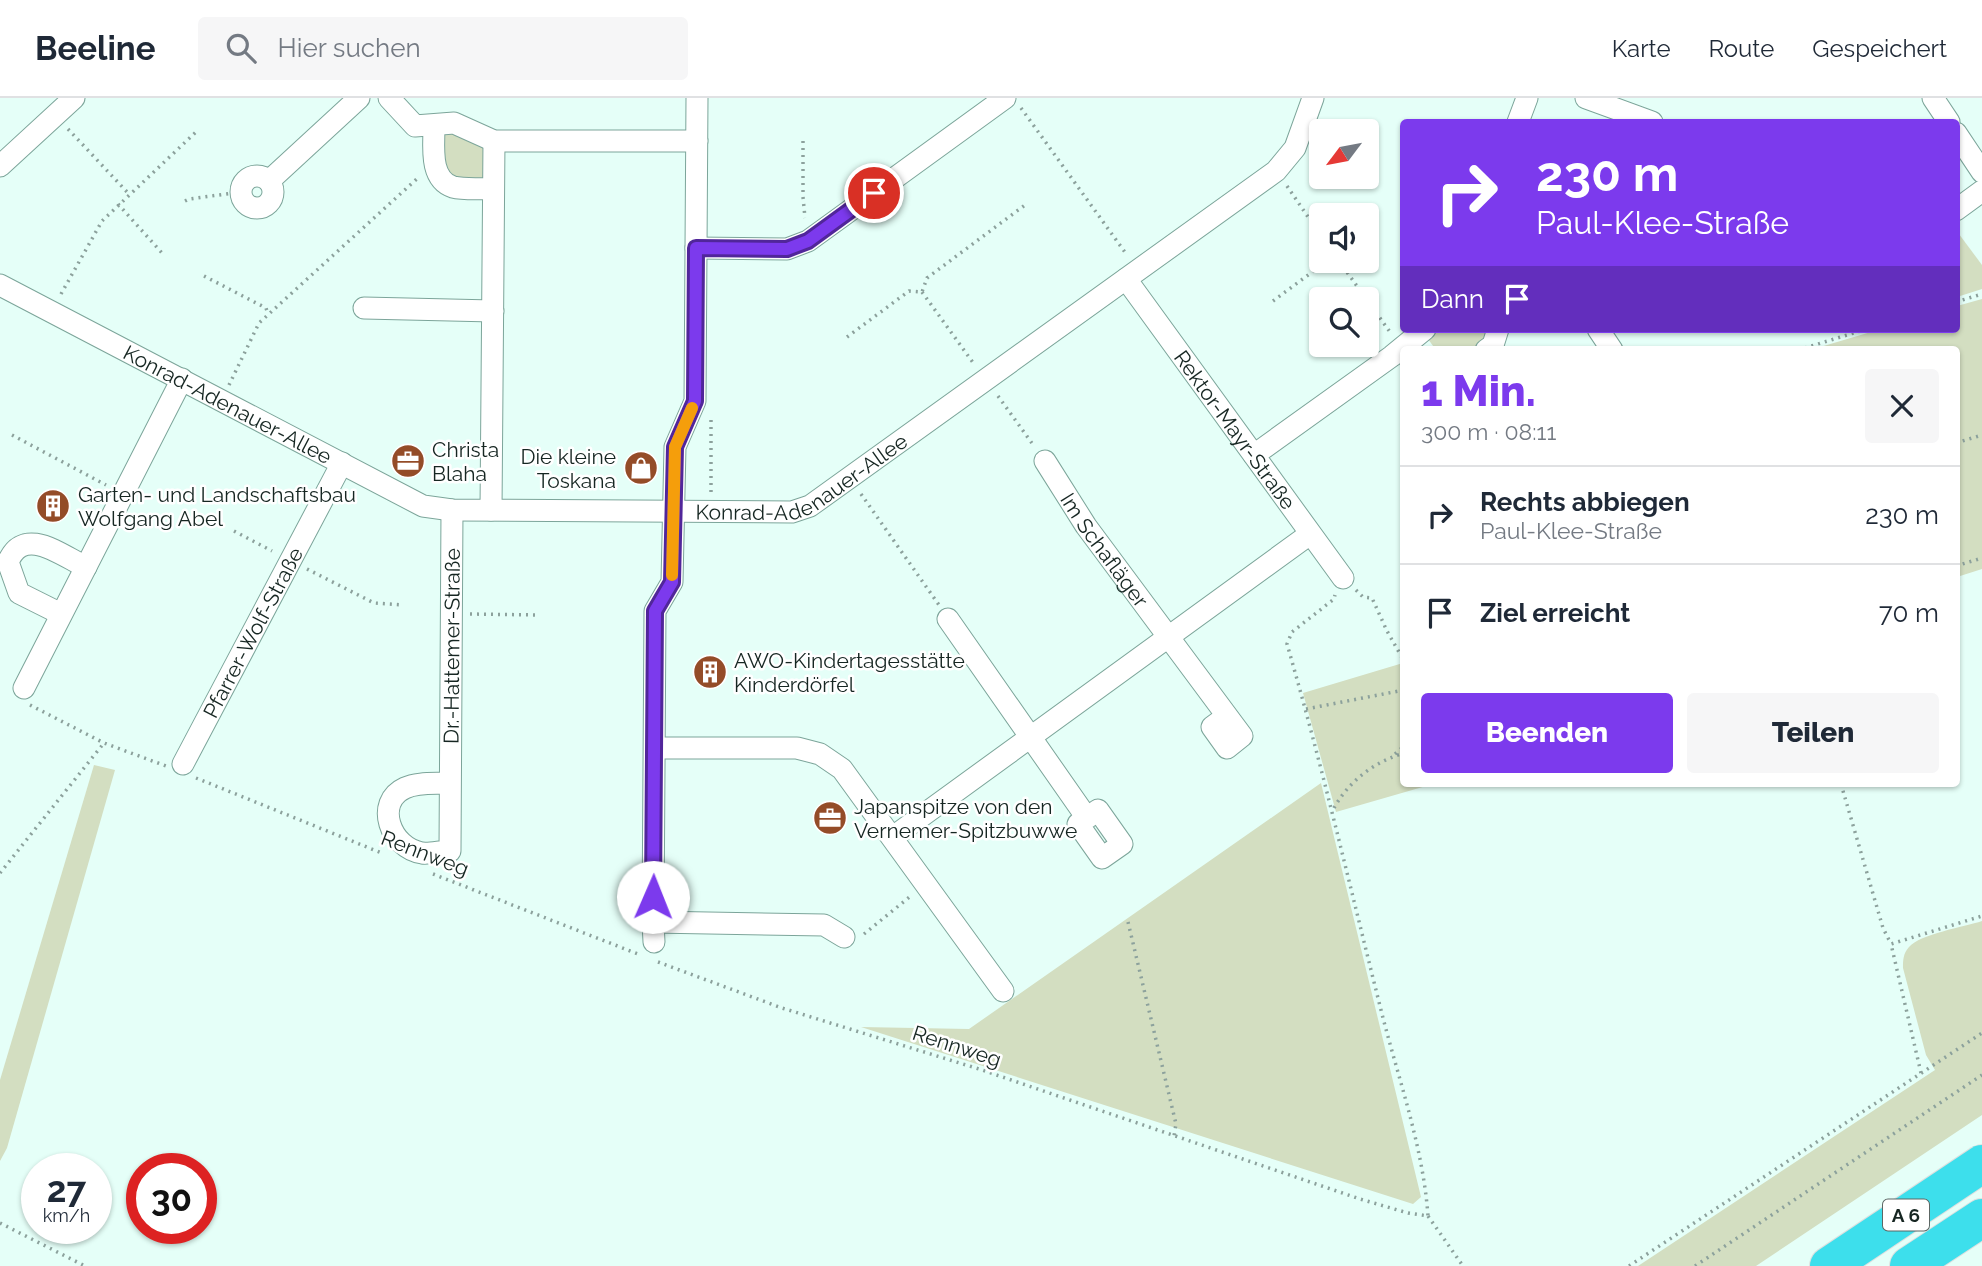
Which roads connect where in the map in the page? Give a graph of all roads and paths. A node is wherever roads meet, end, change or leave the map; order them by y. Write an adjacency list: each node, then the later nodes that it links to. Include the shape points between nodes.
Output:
1 (74, 98): 11 (street)
2 (359, 98): 27 (street, via 269,181 270,201 255,208 245,203)
3 (389, 98): 15 (street, via 415,127)
4 (697, 98): 19 (street)
5 (1005, 98): 34 (street)
6 (1014, 98): 39 (path)
7 (1313, 98): 23 (street, Konrad-Adenauer-Allee, via 1295,148)
8 (1527, 98): 12 (street)
9 (1586, 98): 13 (street)
10 (1933, 98): 14 (street)
11 (55, 116): 22 (street); 28 (path)
12 (1519, 119)
13 (1644, 119)
14 (1948, 119)
15 (434, 126): 18 (street, via 454,123); 21 (street)
16 (197, 131): 28 (path)
17 (1960, 139): 24 (street)
18 (494, 141): 19 (street); 25 (street)
19 (697, 141): 35 (street)
20 (803, 141): 34 (path)
21 (434, 163): 25 (street, via 440,177 453,187); 48 (path)
22 (0, 166)
23 (1276, 171): 33 (path); 39 (street, Konrad-Adenauer-Allee)
24 (1982, 172)
25 (493, 189): 46 (street)
26 (1982, 191): 32 (street)
27 (241, 192): 29 (path)
28 (129, 194): 30 (path)
29 (185, 201)
30 (118, 204): 36 (path); 47 (path, via 102,221)
31 (1025, 205): 51 (path, via 928,278 922,292 909,291)
32 (1960, 207)
33 (1309, 219)
34 (808, 241): 35 (street, via 787,249)
35 (696, 248): 69 (street, via 695,401 675,447)
36 (162, 253)
37 (1310, 273): 43 (path)
38 (1348, 273): 52 (path)
39 (1132, 275): 62 (street, Rektor-Mayr-Straße); 65 (street, Konrad-Adenauer-Allee)
40 (204, 276): 48 (path, via 266,308)
41 (0, 285): 47 (street, Konrad-Adenauer-Allee)
42 (1982, 294): 44 (path)
43 (1273, 300)
44 (1960, 301)
45 (364, 309): 46 (street)
46 (493, 311): 68 (street)
47 (51, 312): 56 (street, Konrad-Adenauer-Allee)
48 (268, 314): 57 (path, via 259,323)
49 (1421, 333): 53 (street)
50 (1854, 333): 54 (path)
51 (846, 337)
52 (1403, 346)
53 (1407, 346)
54 (1811, 346)
55 (1400, 352): 62 (street)
56 (182, 379): 57 (street, Konrad-Adenauer-Allee); 66 (street)
57 (222, 400): 64 (street, Konrad-Adenauer-Allee)
58 (711, 412): 70 (path, via 711,494 721,494)
59 (12, 435): 66 (path)
60 (1982, 435): 61 (path)
61 (1960, 442)
62 (1254, 455): 72 (street, Rektor-Mayr-Straße)
63 (1045, 461): 83 (street, Im Schafläger, via 1086,526)
64 (342, 463): 67 (street, Konrad-Adenauer-Allee, via 423,506); 74 (street, Pfarrer-Wolf-Straße)
65 (850, 478): 70 (street, Konrad-Adenauer-Allee, via 810,506 792,512); 82 (path)
66 (123, 494): 76 (street)
67 (452, 510): 68 (street, Konrad-Adenauer-Allee); 79 (street, Dr.-Hattemer-Straße)
68 (491, 510): 69 (street, Konrad-Adenauer-Allee)
69 (674, 512): 70 (street, Konrad-Adenauer-Allee); 91 (street, via 672,582 655,611)
70 (721, 512)
71 (234, 531): 74 (path)
72 (1310, 534): 77 (street, Rektor-Mayr-Straße); 83 (street)
73 (1982, 558): 75 (path)
74 (292, 561): 78 (path, via 374,603); 95 (street, Pfarrer-Wolf-Straße)
75 (1960, 565)
76 (86, 568): 80 (street); 80 (street, via 40,544 27,543 13,551 8,562 19,593)
77 (1342, 578): 84 (path, via 1363,597 1372,598); 87 (path, via 1334,598 1292,632 1287,644)
78 (403, 605)
79 (453, 610): 81 (path); 96 (street, Dr.-Hattemer-Straße)
80 (61, 614): 86 (street)
81 (538, 615)
82 (948, 620): 89 (street)
83 (1168, 635): 88 (street, Im Schafläger); 89 (street)
84 (1400, 653)
85 (1400, 691): 87 (path)
86 (24, 695): 90 (path, Rennweg)
87 (1306, 709): 98 (path)
88 (1227, 716)
89 (1030, 737): 99 (street); 100 (street)
90 (104, 743): 95 (path, Rennweg); 103 (path)
91 (655, 748): 100 (street, via 797,748 820,754 842,769); 109 (street)
92 (1400, 750): 94 (path)
93 (1400, 754): 94 (path)
94 (1394, 755): 98 (path, via 1362,775)
95 (180, 769): 101 (path, Rennweg)
96 (449, 783)
97 (1842, 787): 108 (path)
98 (1333, 810): 116 (path, via 1423,1176)
99 (1087, 818)
100 (893, 837): 104 (street)
101 (391, 857)
102 (429, 872): 109 (path, Rennweg)
103 (0, 873)
104 (927, 885): 107 (path, via 867,933); 110 (street)
105 (1982, 916): 108 (path)
106 (1128, 922): 114 (path, via 1177,1124)
107 (844, 937): 109 (street, via 824,926)
108 (1891, 944): 112 (path)
109 (653, 946): 114 (path, Rennweg, via 782,1008)
110 (1003, 990)
111 (1982, 1032): 112 (path)
112 (1921, 1073): 121 (path)
113 (1982, 1074): 122 (path)
114 (1174, 1136): 116 (path, Rennweg, via 1360,1199)
115 (1982, 1164): 123 (highway, A 6)
116 (1428, 1216): 120 (path)
117 (1982, 1217): 124 (highway, A 6)
118 (0, 1223): 119 (path)
119 (85, 1266)
120 (1463, 1266)
121 (1629, 1266)
122 (1695, 1266)
123 (1829, 1266)
124 (1909, 1266)

